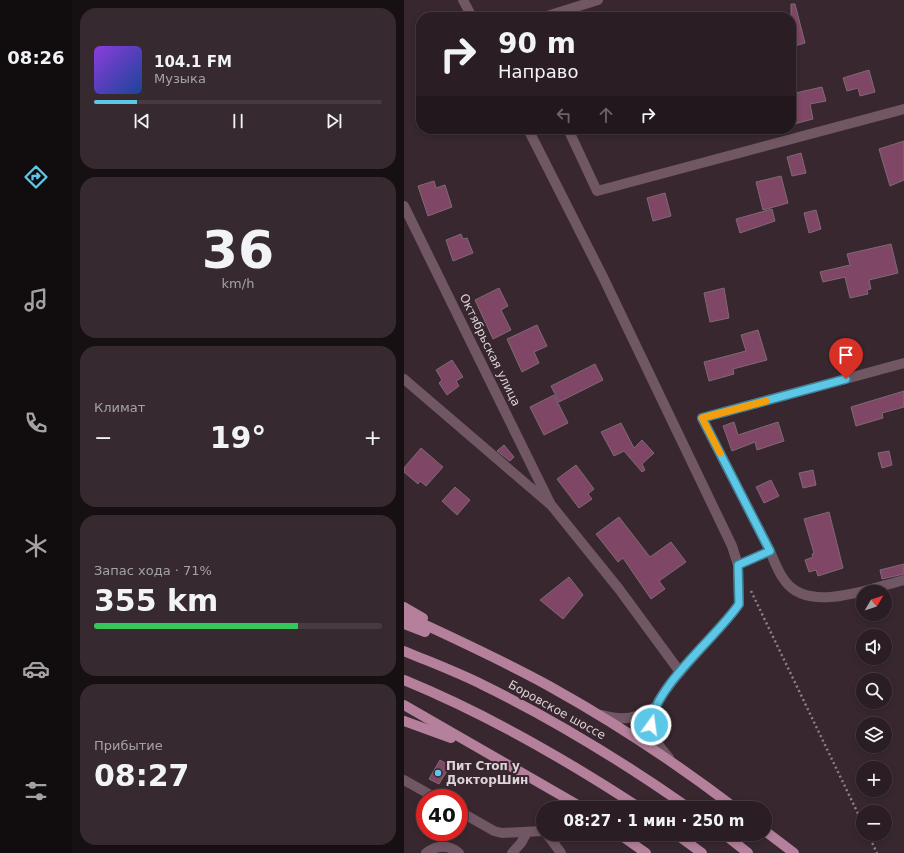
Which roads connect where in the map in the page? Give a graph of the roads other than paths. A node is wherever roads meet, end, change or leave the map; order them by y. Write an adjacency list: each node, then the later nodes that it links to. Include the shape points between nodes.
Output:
1 (463, 0): 3 (street)
2 (598, 0): 4 (street)
3 (469, 12)
4 (560, 12)
5 (904, 109): 7 (street, via 597,191)
6 (531, 134): 13 (street, via 613,298 732,546)
7 (570, 134)
8 (404, 206): 11 (street, Октябрьская улица)
9 (904, 363): 12 (street, via 702,418)
10 (404, 380): 11 (street, Октябрьская улица)
11 (552, 506): 20 (street, Октябрьская улица, via 619,589)
12 (770, 551): 13 (street); 14 (street, via 785,582 800,595 812,598 829,598)
13 (738, 565): 20 (street, via 739,604)
14 (904, 580)
15 (404, 607): 18 (main road)
16 (404, 616): 18 (main road)
17 (404, 624): 18 (main road)
18 (473, 648): 24 (main road, via 542,682)
19 (404, 651): 32 (main road, Боровское шоссе, via 482,684 558,724 639,773)
20 (680, 672): 23 (street)
21 (404, 680): 31 (main road, via 524,737)
22 (404, 705): 26 (main road)
23 (655, 707): 24 (street, via 628,719); 27 (street, via 651,725 655,741)
24 (592, 712): 27 (main road)
25 (404, 720): 26 (main road)
26 (485, 752): 30 (main road)
27 (680, 768): 33 (main road)
28 (404, 780): 29 (street)
29 (420, 789)
30 (568, 801)
31 (629, 801)
32 (679, 801)
33 (725, 801)
34 (468, 816): 36 (street, via 494,831)
35 (536, 831): 36 (street)
36 (527, 832): 44 (street)
37 (772, 836): 49 (main road)
38 (552, 841): 45 (street)
39 (630, 841): 46 (main road)
40 (686, 841): 47 (main road)
41 (733, 841): 48 (main road)
42 (426, 853): 43 (street, via 441,846)
43 (459, 853)
44 (512, 853)
45 (561, 853)
46 (646, 853)
47 (702, 853)
48 (748, 853)
49 (794, 853)

